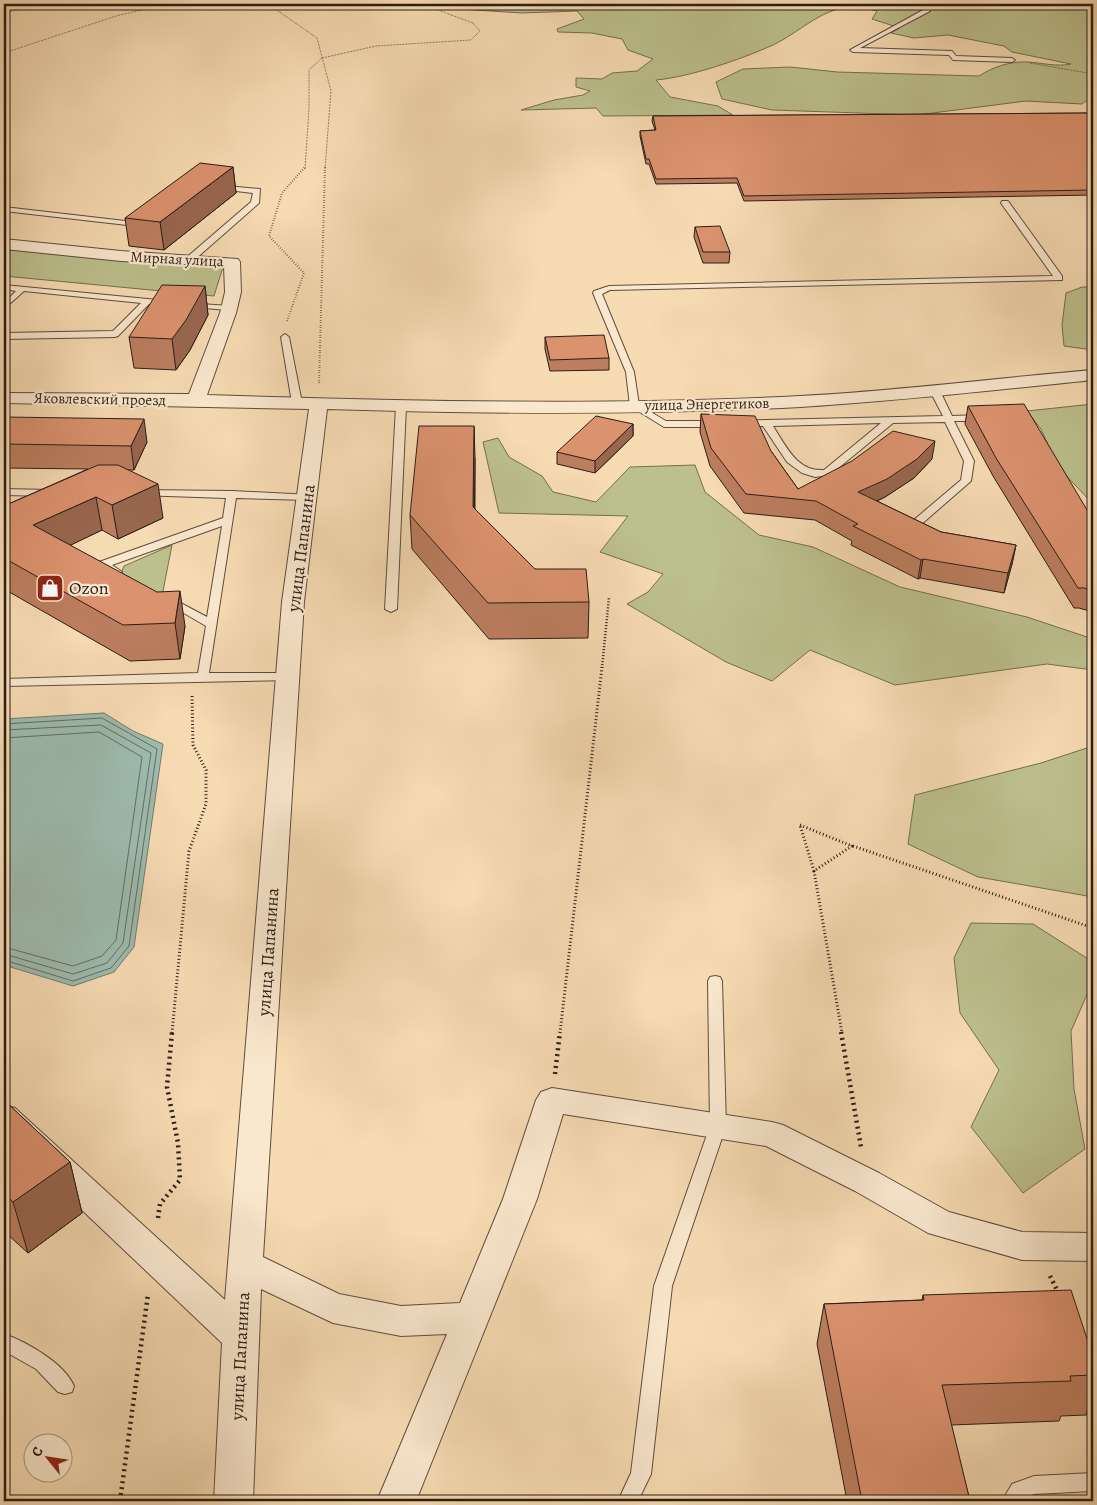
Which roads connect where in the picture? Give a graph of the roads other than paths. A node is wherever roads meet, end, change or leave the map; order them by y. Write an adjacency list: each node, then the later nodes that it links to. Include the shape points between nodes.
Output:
1 (928, 7): 2 (lane, via 853,50 952,53 953,58)
2 (1012, 60)
3 (213, 187): 8 (lane, via 257,191 255,203)
4 (1005, 203): 22 (lane, via 1059,278 609,288 597,293 630,372)
5 (4, 209): 6 (lane, via 136,224)
6 (151, 214)
7 (4, 244): 8 (street, Мирная улица)
8 (189, 260): 13 (street, Мирная улица, via 232,262 233,292)
9 (4, 287): 10 (lane)
10 (22, 289): 11 (lane); 12 (lane)
11 (147, 301): 13 (lane); 14 (lane, via 115,334)
12 (4, 307)
13 (229, 308): 19 (street, Мирная улица)
14 (4, 336)
15 (284, 337): 20 (lane)
16 (1093, 374): 17 (street, улица Энергетиков)
17 (935, 391): 22 (street, улица Энергетиков, via 761,403); 23 (lane)
18 (4, 398): 19 (street, Яковлевский проезд)
19 (196, 400): 20 (street)
20 (308, 403): 21 (street, улица Энергетиков); 31 (street, улица Папанина)
21 (400, 406): 22 (street, улица Энергетиков); 36 (lane)
22 (635, 406): 26 (lane, via 664,424)
23 (948, 418): 24 (lane); 25 (lane); 33 (lane, via 969,461 966,481)
24 (992, 418)
25 (891, 420): 26 (lane); 26 (lane, via 827,473 820,475 797,467)
26 (766, 423)
27 (4, 492): 28 (lane)
28 (63, 493)
29 (133, 493): 30 (lane)
30 (232, 494): 31 (lane); 32 (lane)
31 (307, 497): 39 (street, улица Папанина, via 293,602)
32 (228, 520): 34 (lane, via 103,564); 37 (lane)
33 (913, 526)
34 (128, 578)
35 (161, 596): 37 (lane)
36 (391, 609)
37 (211, 624): 38 (lane)
38 (197, 677): 39 (lane); 40 (lane)
39 (288, 677): 45 (street, улица Папанина)
40 (4, 683)
41 (714, 981): 43 (lane)
42 (4, 1116): 47 (street)
43 (718, 1126): 44 (street, via 772,1134 940,1223 1022,1246); 46 (street, via 552,1100 520,1199); 53 (lane, via 662,1286 641,1474)
44 (1093, 1248)
45 (245, 1264): 46 (street, via 333,1308 401,1321); 47 (street, улица Папанина)
46 (472, 1318): 52 (street)
47 (240, 1337): 51 (street, улица Папанина)
48 (4, 1342): 49 (lane, via 42,1363)
49 (65, 1386)
50 (1093, 1482): 54 (lane, via 1034,1485 1018,1490)
51 (233, 1501)
52 (396, 1501)
53 (628, 1501)
54 (1012, 1501)

